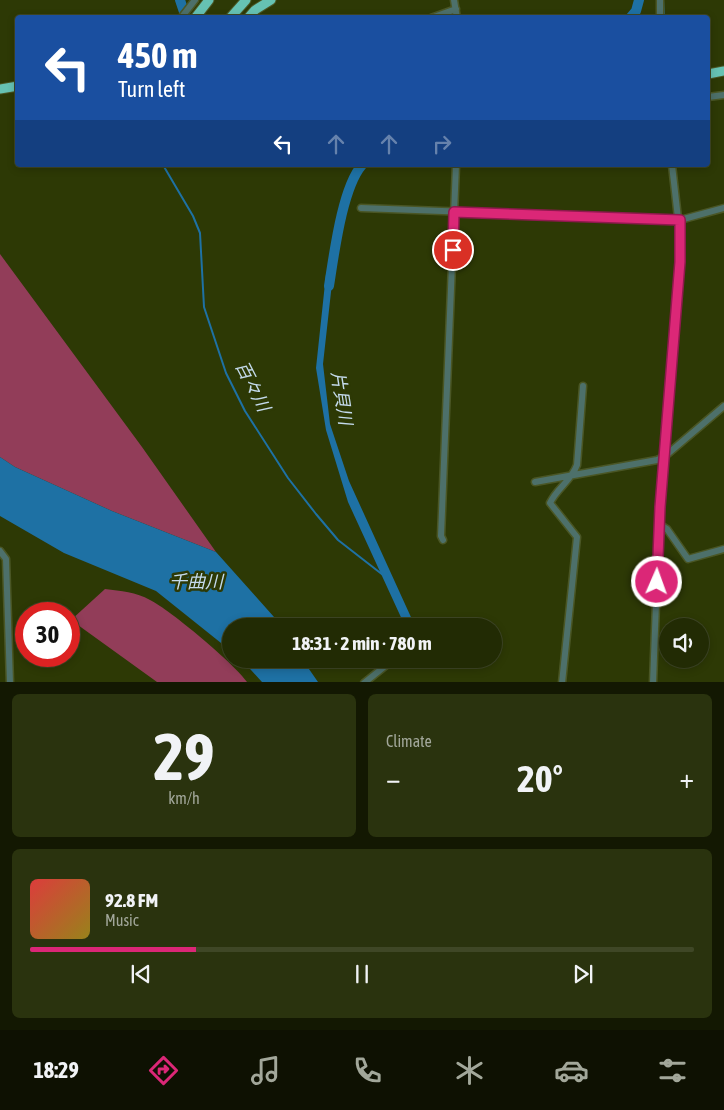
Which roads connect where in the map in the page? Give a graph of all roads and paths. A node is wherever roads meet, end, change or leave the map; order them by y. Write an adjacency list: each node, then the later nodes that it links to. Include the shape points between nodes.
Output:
1 (195, 0): 9 (street)
2 (209, 0): 10 (highway)
3 (238, 0): 11 (highway)
4 (246, 0): 12 (highway)
5 (271, 0): 13 (highway)
6 (454, 0): 8 (street)
7 (660, 0): 14 (street)
8 (456, 13)
9 (183, 15)
10 (197, 15)
11 (226, 15)
12 (233, 15)
13 (251, 15)
14 (660, 15)
15 (724, 71): 16 (highway)
16 (710, 74)
17 (15, 89): 18 (highway)
18 (0, 90)
19 (724, 95): 20 (street)
20 (710, 97)
21 (456, 167): 25 (street)
22 (672, 167): 26 (street)
23 (361, 208): 25 (street)
24 (724, 208): 26 (street)
25 (454, 212): 26 (street); 33 (street)
26 (680, 220): 29 (street, via 680,262)
27 (583, 386): 30 (street, via 579,456)
28 (724, 406): 29 (street)
29 (664, 457): 30 (street); 32 (street)
30 (573, 474): 31 (street); 39 (street, via 550,503 577,537)
31 (535, 482)
32 (659, 524): 34 (street, via 667,529 688,559); 40 (street)
33 (443, 540)
34 (724, 549)
35 (0, 551): 37 (street, via 6,559)
36 (382, 668): 38 (street)
37 (10, 682)
38 (364, 682)
39 (562, 682)
40 (653, 682)

